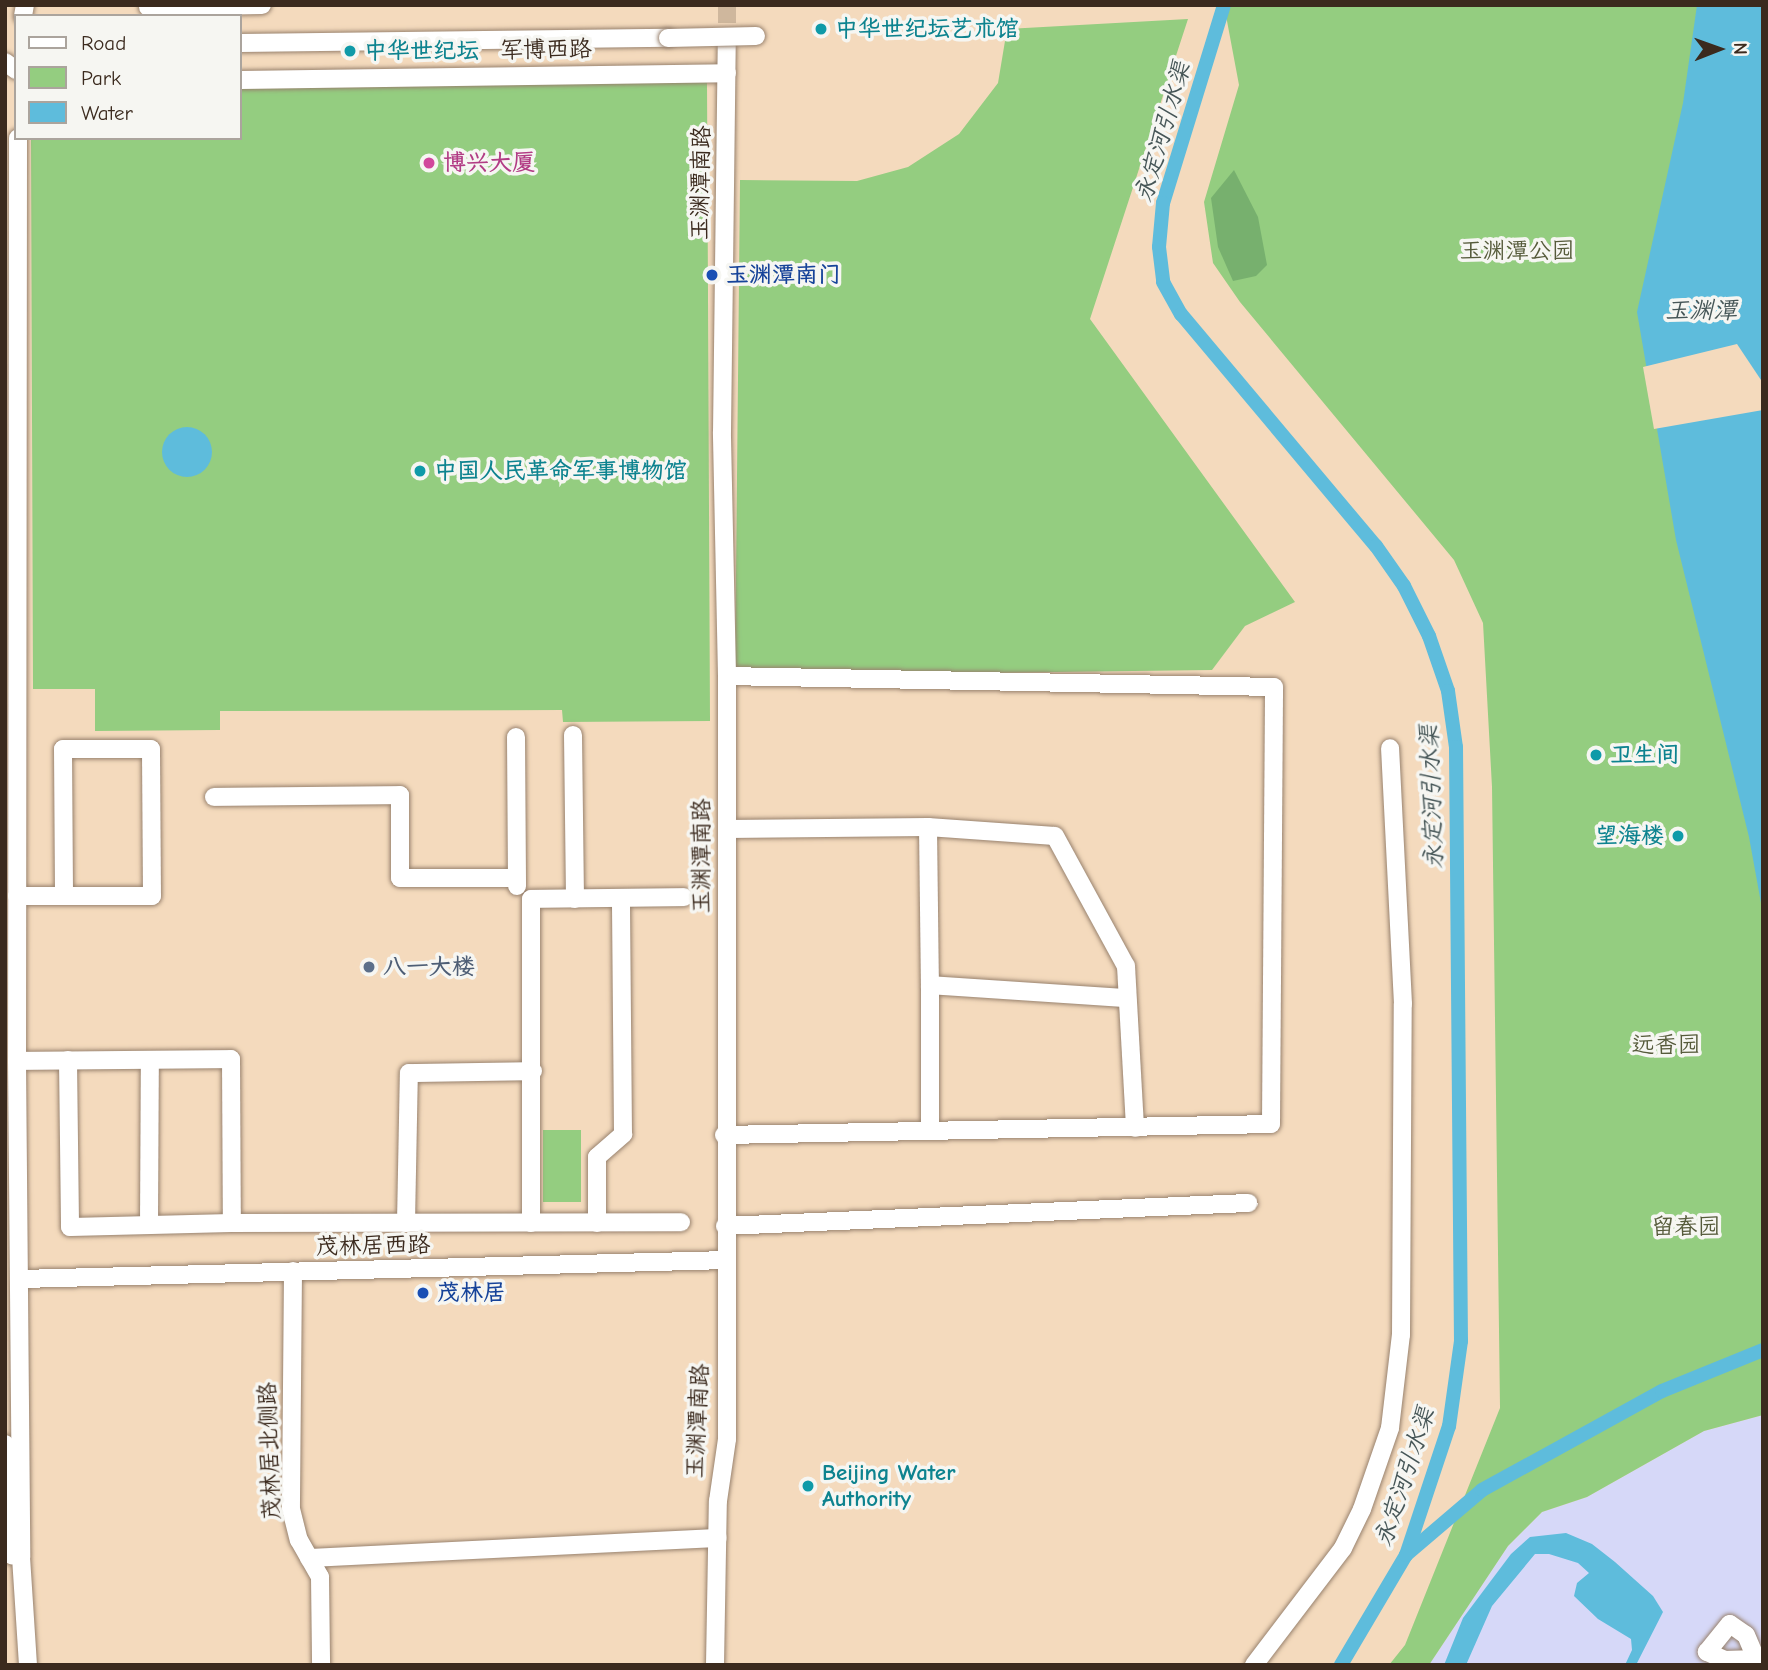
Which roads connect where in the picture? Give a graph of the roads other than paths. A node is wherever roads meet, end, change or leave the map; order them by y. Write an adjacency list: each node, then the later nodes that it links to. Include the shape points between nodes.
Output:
1 (262, 5): 2 (street)
2 (148, 7)
3 (756, 36): 4 (street, bridge)
4 (242, 43)
5 (727, 46): 6 (street, 玉渊潭南路)
6 (727, 73): 7 (street, 军博西路); 9 (street, 玉渊潭南路, via 722,432)
7 (242, 80)
8 (18, 140): 18 (street)
9 (727, 676): 15 (street, 玉渊潭南路); 29 (street, via 1274,687 1271,1124)
10 (573, 735): 22 (street)
11 (516, 737): 16 (street)
12 (1390, 748): 52 (street, via 1403,1031 1402,1335 1390,1428 1363,1509 1343,1548)
13 (214, 797): 16 (street, via 400,795 400,878)
14 (928, 827): 15 (street); 23 (street); 24 (street, via 1055,836 1125,967)
15 (727, 829): 31 (street, 玉渊潭南路)
16 (515, 877): 21 (street, via 515,884)
17 (64, 895): 17 (street, via 152,895 151,749 63,749); 18 (street)
18 (17, 896): 27 (street)
19 (684, 897): 20 (street)
20 (621, 898): 22 (street); 37 (street, via 623,1134 597,1157)
21 (531, 899): 22 (street); 28 (street)
22 (575, 899)
23 (930, 985): 24 (street); 30 (street)
24 (1127, 998): 29 (street)
25 (68, 1060): 26 (street); 27 (street); 38 (street, via 70,1227)
26 (150, 1060): 34 (street, via 231,1059); 38 (street)
27 (17, 1061): 42 (street)
28 (533, 1071): 35 (street, via 409,1073); 36 (street)
29 (1135, 1128): 30 (street)
30 (930, 1131): 31 (street)
31 (724, 1135): 39 (street, 玉渊潭南路)
32 (1248, 1203): 39 (street)
33 (681, 1222): 37 (street)
34 (232, 1223): 35 (street); 38 (street)
35 (406, 1223): 36 (street)
36 (531, 1223): 37 (street)
37 (597, 1223)
38 (149, 1225)
39 (725, 1226): 40 (street, 玉渊潭南路)
40 (726, 1261): 41 (street, 茂林居西路); 45 (street, 玉渊潭南路, via 727,1439)
41 (293, 1271): 42 (street, 茂林居西路); 47 (street, 茂林居北侧路, via 291,1509)
42 (16, 1273): 46 (street)
43 (5, 1444): 46 (street)
44 (5, 1512): 48 (street)
45 (718, 1538): 47 (street); 51 (street, 玉渊潭南路)
46 (21, 1557): 48 (street)
47 (309, 1558): 50 (street, 茂林居北侧路, via 320,1577)
48 (27, 1645): 49 (street)
49 (28, 1665)
50 (321, 1665)
51 (715, 1665)
52 (1254, 1665)

